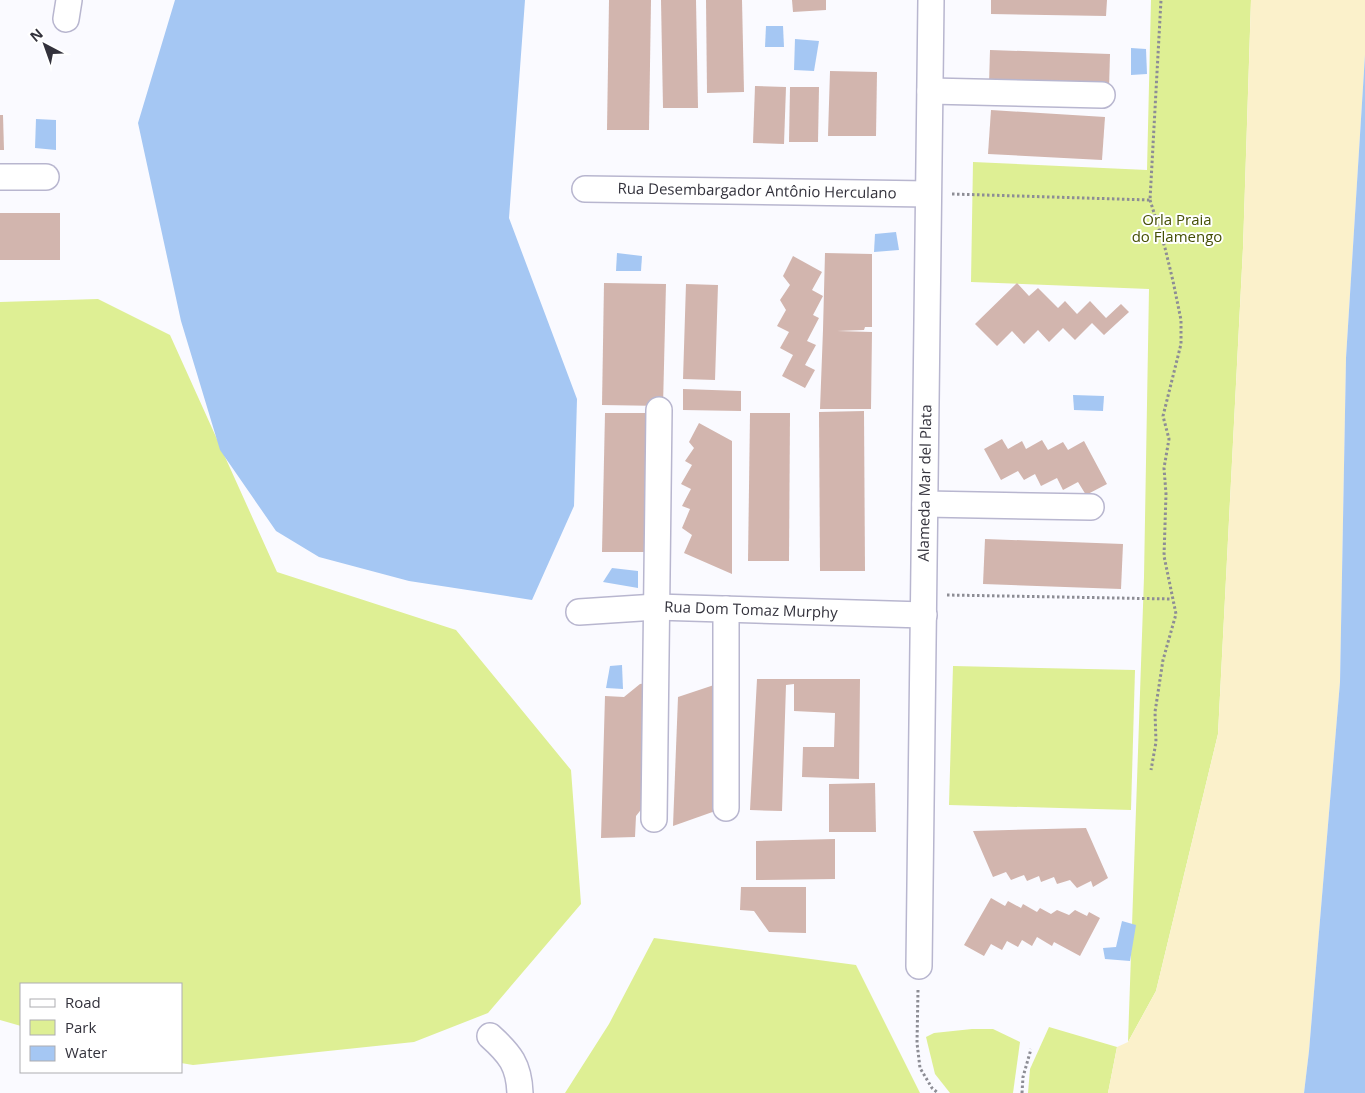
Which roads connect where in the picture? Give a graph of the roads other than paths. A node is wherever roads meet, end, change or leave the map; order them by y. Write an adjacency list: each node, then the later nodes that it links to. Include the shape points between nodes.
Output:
1 (931, 0): 2 (street, Alameda Mar del Plata)
2 (930, 91): 3 (street); 7 (street, Alameda Mar del Plata)
3 (1102, 95)
4 (0, 177): 5 (street)
5 (46, 177)
6 (585, 189): 7 (street, Rua Desembargador Antônio Herculano)
7 (928, 194): 9 (street, Alameda Mar del Plata)
8 (660, 410): 12 (street)
9 (925, 504): 10 (street); 11 (street, Alameda Mar del Plata)
10 (1091, 506)
11 (924, 604): 13 (street, Rua Dom Tomaz Murphy); 17 (street, Alameda Mar del Plata)
12 (656, 607): 13 (street, Rua Dom Tomaz Murphy); 14 (street, Rua Dom Tomaz Murphy); 16 (street)
13 (726, 609): 15 (street)
14 (579, 612)
15 (726, 808)
16 (654, 819)
17 (919, 966)
18 (490, 1036): 19 (street, via 514,1063 520,1079)
19 (520, 1093)

